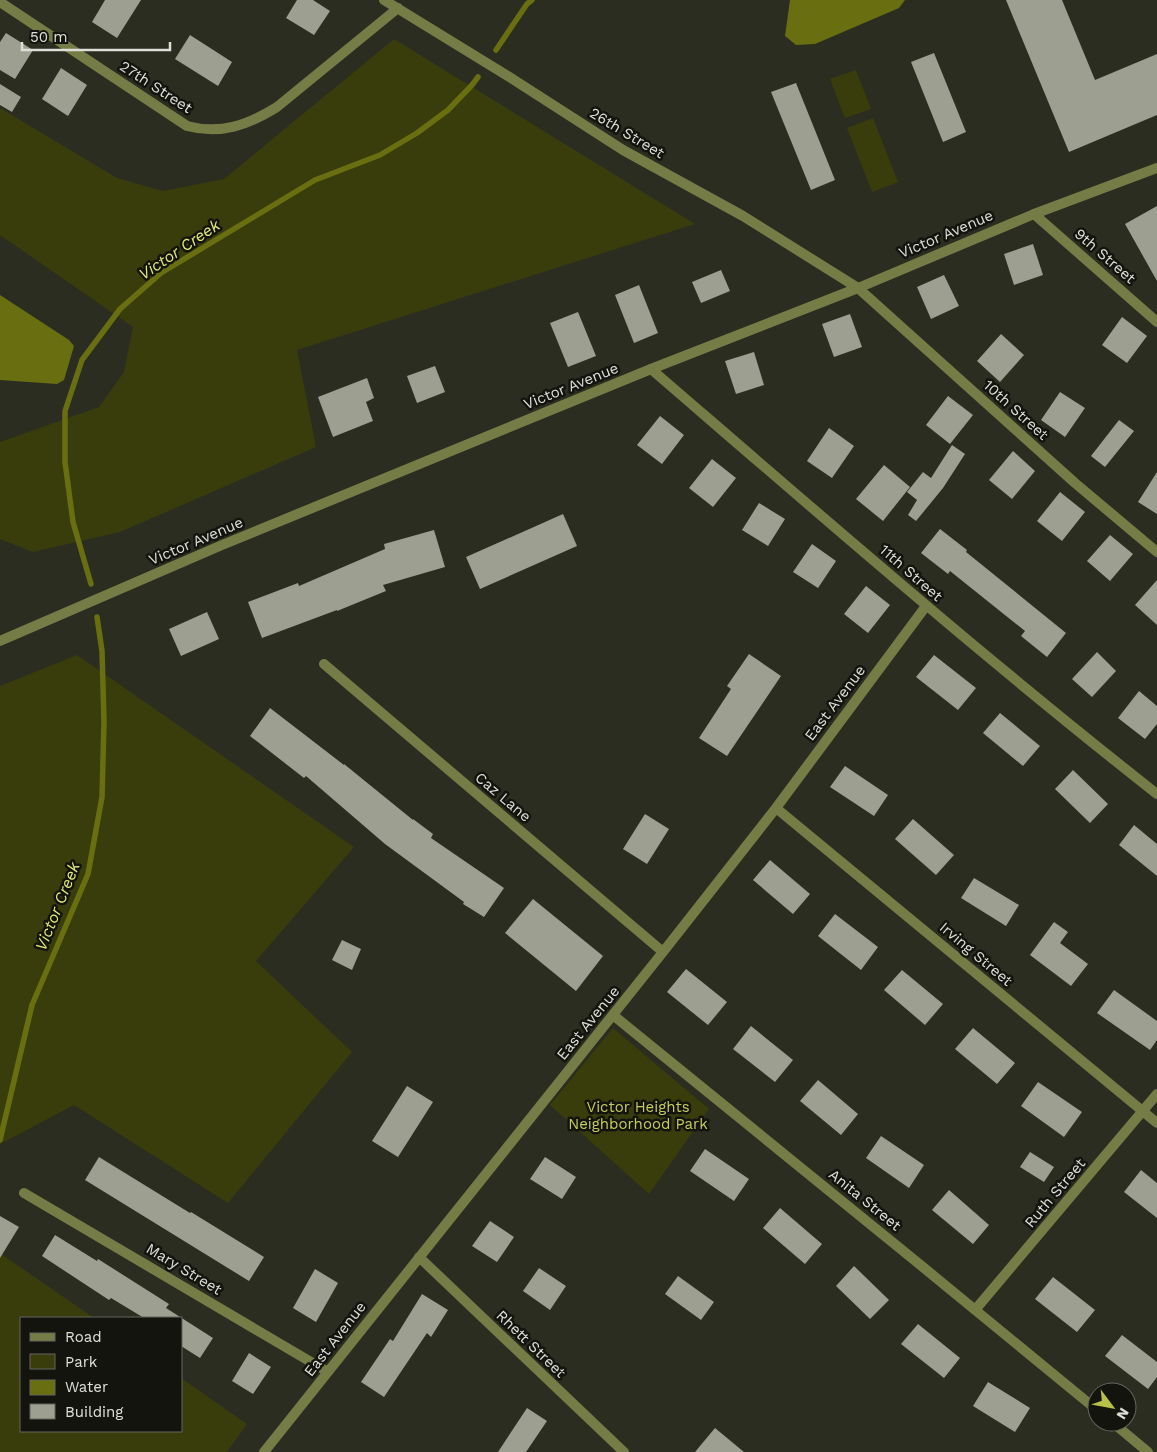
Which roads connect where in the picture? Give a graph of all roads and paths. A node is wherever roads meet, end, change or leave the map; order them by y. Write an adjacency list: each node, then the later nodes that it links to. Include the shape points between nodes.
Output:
1 (384, 0): 3 (street, 26th Street)
2 (0, 2): 3 (street, 27th Street, via 187,126 217,129 238,126 277,107)
3 (398, 8): 6 (street, 26th Street, via 623,150 743,216)
4 (1157, 168): 5 (street, Victor Avenue)
5 (1034, 214): 6 (street, Victor Avenue); 7 (street, 9th Street)
6 (858, 288): 8 (street, Victor Avenue); 9 (street, 10th Street, via 1075,483)
7 (1157, 322)
8 (651, 369): 10 (street, 11th Street); 11 (street, Victor Avenue, via 222,545)
9 (1157, 552)
10 (926, 606): 13 (street, 11th Street); 14 (street, East Avenue)
11 (0, 641)
12 (324, 664): 15 (street, Caz Lane)
13 (1157, 794)
14 (776, 808): 15 (street, East Avenue); 18 (street, Irving Street)
15 (663, 952): 16 (street, East Avenue)
16 (613, 1015): 21 (street, East Avenue); 22 (street, Anita Street)
17 (1157, 1094): 18 (street, Ruth Street)
18 (1142, 1112): 19 (street, Irving Street); 22 (street, Ruth Street)
19 (1157, 1124)
20 (24, 1193): 23 (street, Mary Street)
21 (419, 1257): 23 (street, East Avenue); 27 (street, Rhett Street)
22 (976, 1310): 24 (street, Anita Street)
23 (328, 1372): 26 (street, East Avenue)
24 (1087, 1402)
25 (1124, 1432): 28 (street)
26 (264, 1452)
27 (624, 1452)
28 (1148, 1452)

